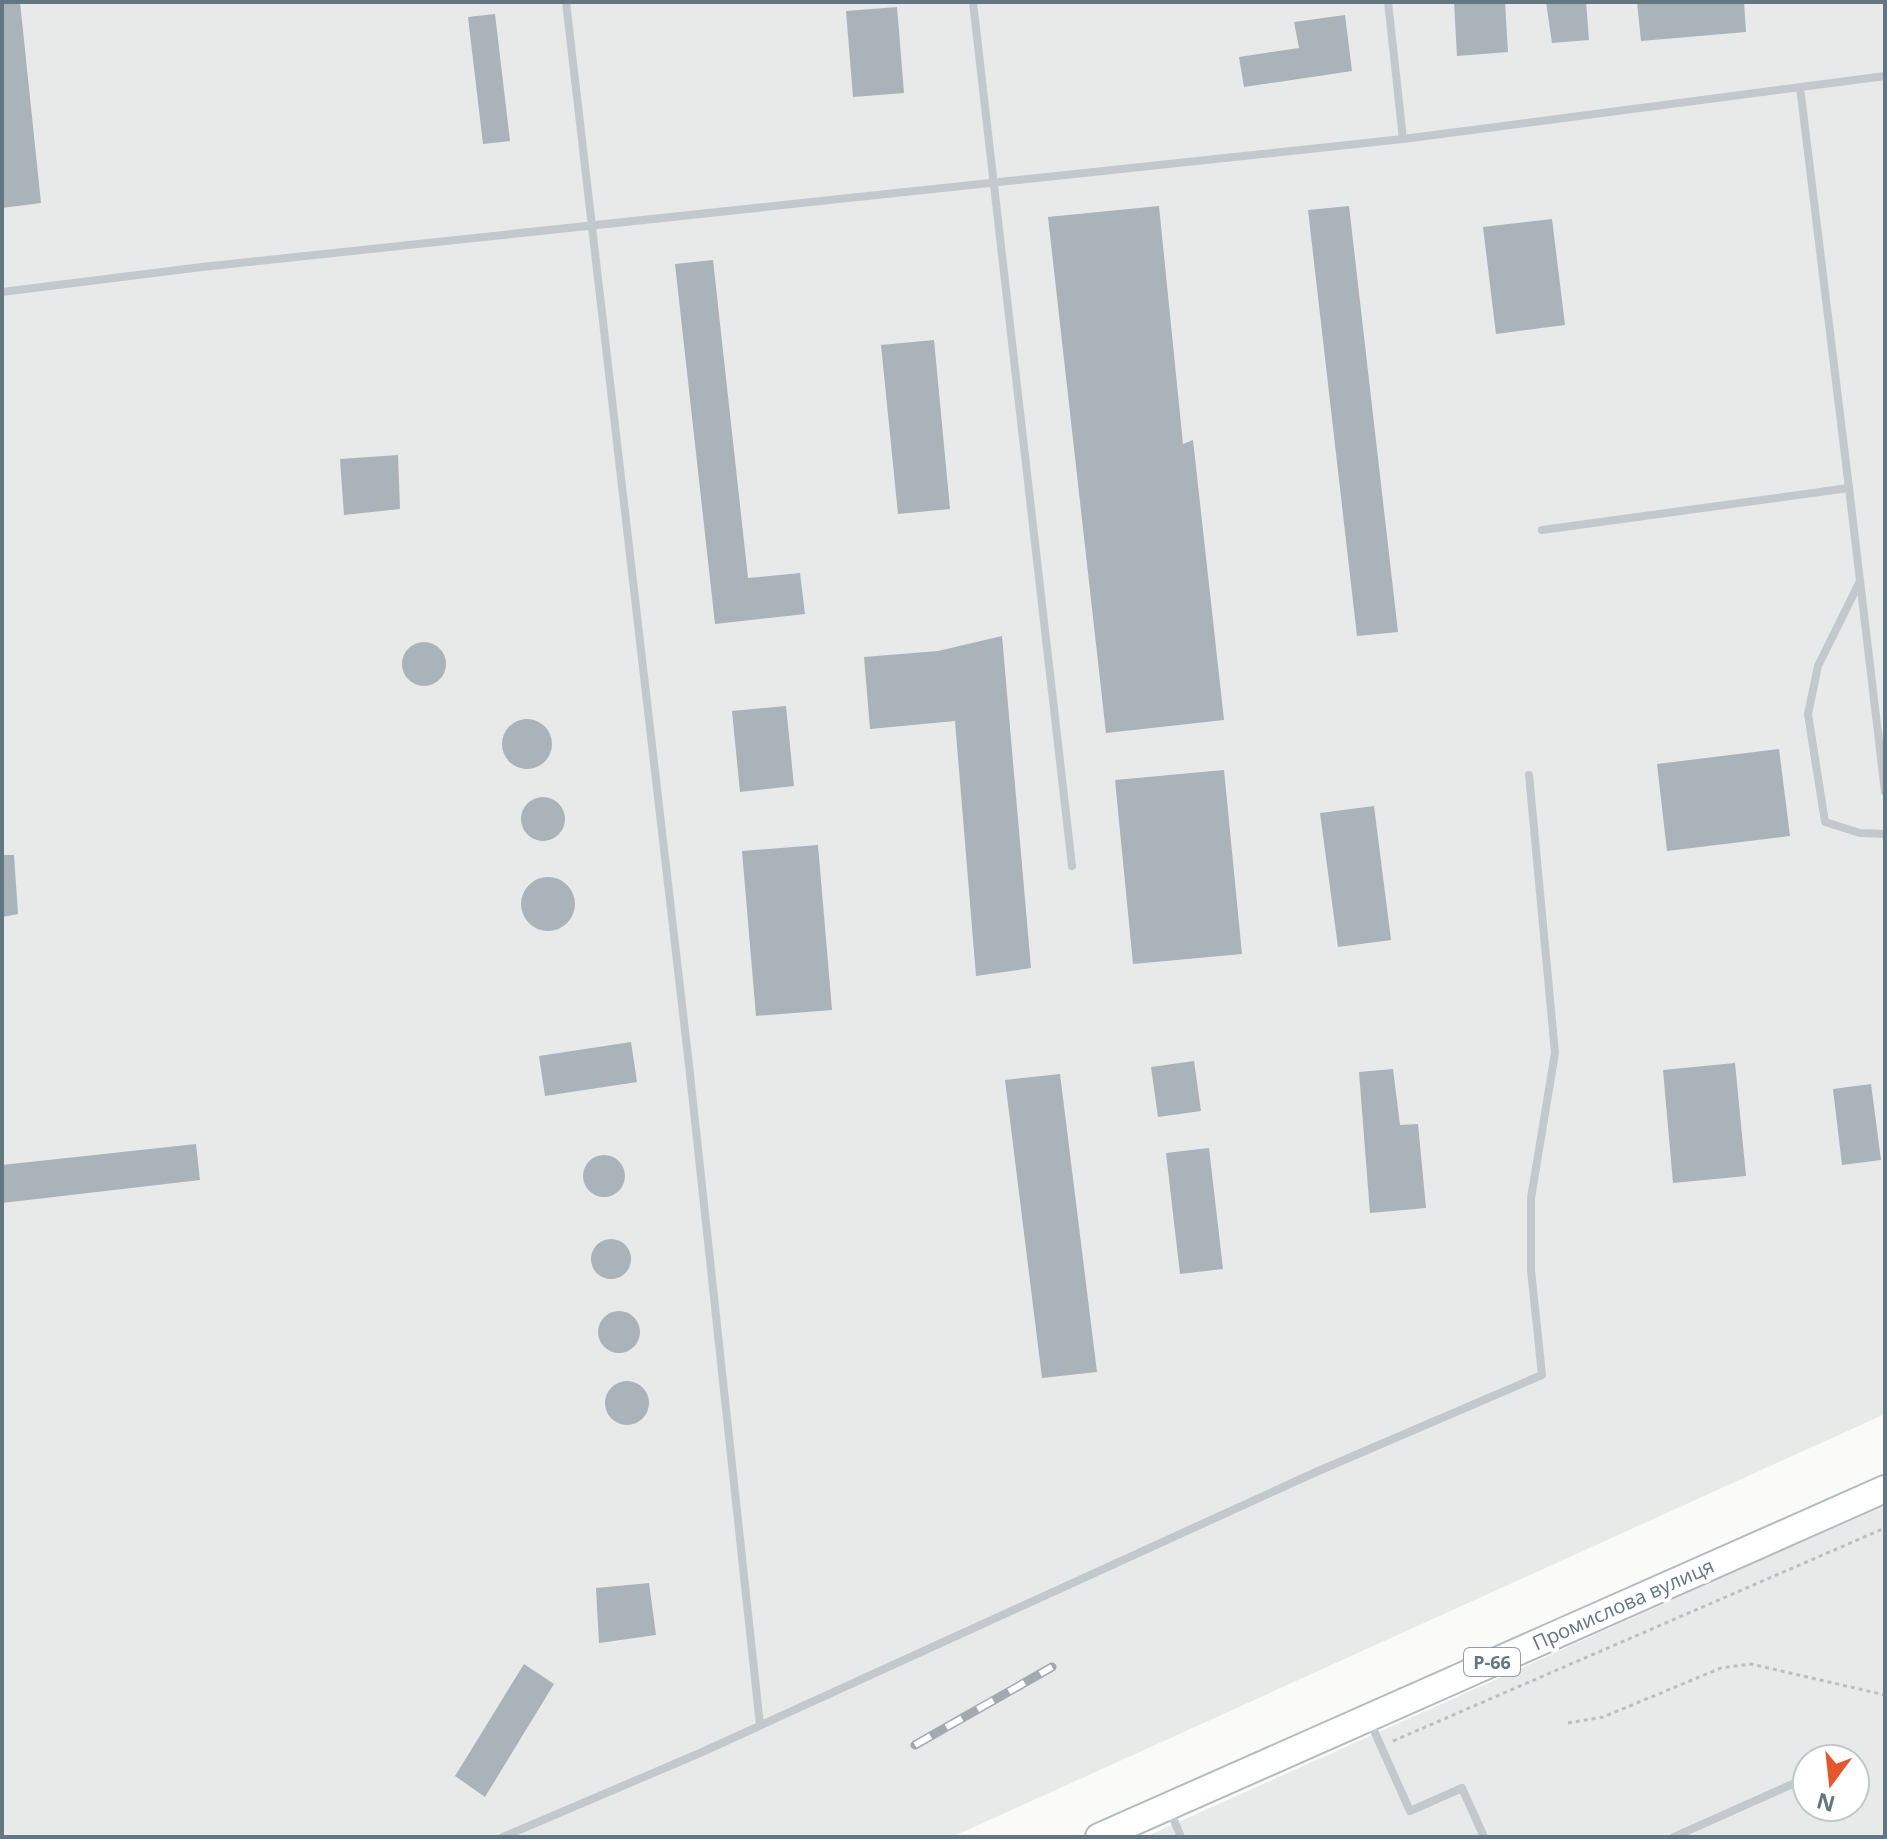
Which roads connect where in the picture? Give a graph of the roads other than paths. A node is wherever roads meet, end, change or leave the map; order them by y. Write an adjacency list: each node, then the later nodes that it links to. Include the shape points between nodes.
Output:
1 (566, 2): 8 (lane)
2 (973, 2): 7 (lane)
3 (1388, 2): 6 (lane)
4 (1885, 76): 5 (lane)
5 (1800, 87): 6 (lane); 10 (lane)
6 (1403, 139): 7 (lane)
7 (993, 184): 8 (lane); 16 (lane)
8 (591, 226): 9 (lane); 19 (lane)
9 (2, 292)
10 (1849, 488): 11 (lane); 12 (lane)
11 (1542, 530)
12 (1860, 581): 14 (lane); 15 (lane, via 1818,666 1808,714 1825,822)
13 (1529, 775): 19 (lane, via 1555,1053 1531,1198 1531,1270 1542,1375)
14 (1885, 792)
15 (1885, 834)
16 (1072, 866)
17 (1885, 1489): 18 (main road, Промислова вулиця / Р-66)
18 (1368, 1717): 21 (main road, Промислова вулиця / Р-66); 25 (lane, via 1410,1811 1462,1788)
19 (760, 1725): 22 (lane)
20 (1791, 1785): 26 (lane)
21 (1168, 1806): 23 (main road, Промислова вулиця / Р-66); 24 (lane)
22 (503, 1837)
23 (1099, 1837)
24 (1181, 1837)
25 (1484, 1837)
26 (1674, 1837)

